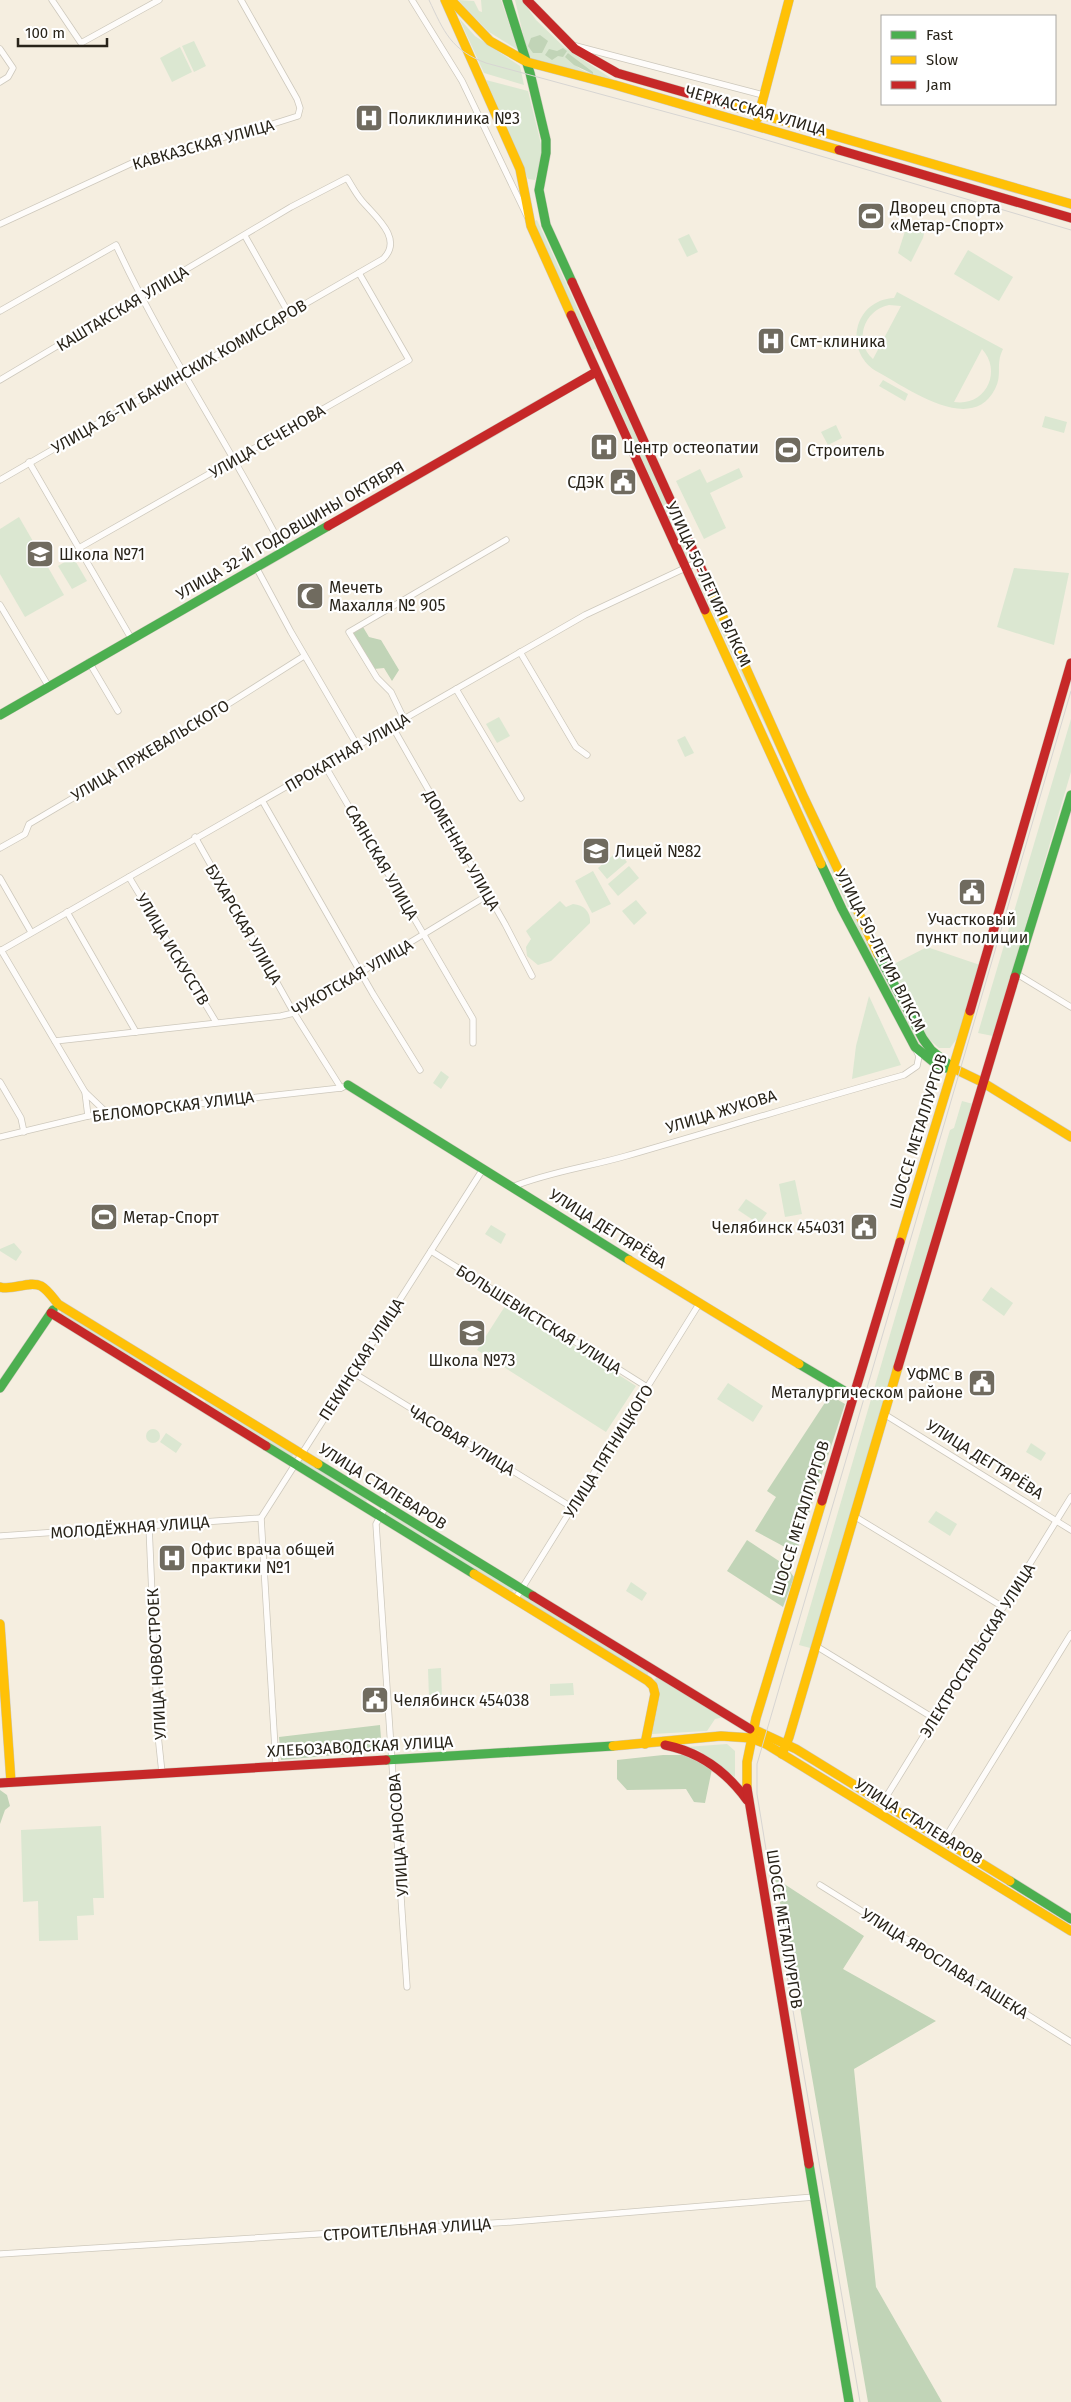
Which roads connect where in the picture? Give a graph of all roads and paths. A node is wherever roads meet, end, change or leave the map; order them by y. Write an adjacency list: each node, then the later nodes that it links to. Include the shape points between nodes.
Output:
1 (52, 0): 2 (street, via 81,43)
2 (159, 0)
3 (241, 0): 20 (street, КАВКАЗСКАЯ УЛИЦА, via 297,99 298,116 143,158)
4 (412, 0): 21 (street, via 462,82)
5 (445, 0): 21 (main road, УЛИЦА 50-ЛЕТИЯ ВЛКСМ, via 520,169)
6 (451, 0): 12 (main road, ЧЕРКАССКАЯ УЛИЦА, via 482,34)
7 (507, 0): 12 (main road, УЛИЦА 50-ЛЕТИЯ ВЛКСМ)
8 (527, 0): 10 (main road, ЧЕРКАССКАЯ УЛИЦА)
9 (789, 0): 14 (main road)
10 (569, 44): 14 (street); 15 (main road, ЧЕРКАССКАЯ УЛИЦА, via 588,59 617,73)
11 (0, 48): 13 (street, via 13,68)
12 (527, 62): 16 (main road, ЧЕРКАССКАЯ УЛИЦА); 27 (main road, УЛИЦА 50-ЛЕТИЯ ВЛКСМ, via 546,140 539,190 546,225)
13 (0, 82)
14 (764, 95): 15 (main road)
15 (759, 114): 16 (main road); 18 (main road, ЧЕРКАССКАЯ УЛИЦА)
16 (756, 126): 19 (main road, ЧЕРКАССКАЯ УЛИЦА)
17 (347, 178): 22 (street, КАШТАКСКАЯ УЛИЦА); 23 (street, УЛИЦА 26-ТИ БАКИНСКИХ КОМИССАРОВ, via 362,201 377,215 391,245 390,252 383,259)
18 (1071, 204)
19 (1071, 218)
20 (0, 224)
21 (531, 226): 28 (main road, УЛИЦА 50-ЛЕТИЯ ВЛКСМ)
22 (245, 236): 24 (street, КАШТАКСКАЯ УЛИЦА); 26 (street)
23 (359, 273): 26 (street, УЛИЦА 26-ТИ БАКИНСКИХ КОМИССАРОВ); 31 (street, УЛИЦА СЕЧЕНОВА, via 409,360)
24 (140, 297): 25 (street, via 116,246); 29 (street); 30 (street, КАШТАКСКАЯ УЛИЦА)
25 (0, 312)
26 (288, 312): 29 (street, УЛИЦА 26-ТИ БАКИНСКИХ КОМИССАРОВ)
27 (610, 366): 28 (main road, УЛИЦА 32-Й ГОДОВЩИНЫ ОКТЯБРЯ); 37 (main road, УЛИЦА 50-ЛЕТИЯ ВЛКСМ)
28 (596, 372): 36 (main road, УЛИЦА 32-Й ГОДОВЩИНЫ ОКТЯБРЯ); 39 (main road, УЛИЦА 50-ЛЕТИЯ ВЛКСМ)
29 (184, 374): 31 (street); 32 (street, УЛИЦА 26-ТИ БАКИНСКИХ КОМИССАРОВ)
30 (0, 380)
31 (235, 460): 35 (street, УЛИЦА СЕЧЕНОВА); 36 (street)
32 (29, 462): 33 (street, УЛИЦА 26-ТИ БАКИНСКИХ КОМИССАРОВ); 35 (street)
33 (0, 480)
34 (506, 540): 50 (street, via 349,632 377,678 391,692)
35 (79, 548): 41 (street)
36 (284, 552): 38 (main road, УЛИЦА 32-Й ГОДОВЩИНЫ ОКТЯБРЯ)
37 (698, 562): 39 (street, ПРОКАТНАЯ УЛИЦА); 77 (main road, УЛИЦА 50-ЛЕТИЯ ВЛКСМ, via 884,967 923,1039)
38 (256, 567): 41 (main road, УЛИЦА 32-Й ГОДОВЩИНЫ ОКТЯБРЯ); 43 (street)
39 (685, 568): 42 (street, ПРОКАТНАЯ УЛИЦА, via 585,614); 76 (main road, УЛИЦА 50-ЛЕТИЯ ВЛКСМ, via 842,909)
40 (0, 605): 46 (street)
41 (131, 638): 44 (main road, УЛИЦА 32-Й ГОДОВЩИНЫ ОКТЯБРЯ)
42 (520, 652): 47 (street, ПРОКАТНАЯ УЛИЦА); 53 (street, via 576,747)
43 (304, 656): 52 (street); 59 (street, УЛИЦА ПРЖЕВАЛЬСКОГО, via 173,739 29,824 25,834)
44 (89, 662): 46 (main road, УЛИЦА 32-Й ГОДОВЩИНЫ ОКТЯБРЯ); 48 (street)
45 (1071, 663): 77 (main road, ШОССЕ МЕТАЛЛУРГОВ)
46 (49, 687): 49 (main road, УЛИЦА 32-Й ГОДОВЩИНЫ ОКТЯБРЯ)
47 (456, 689): 50 (street, ПРОКАТНАЯ УЛИЦА); 56 (street)
48 (118, 711)
49 (0, 715)
50 (404, 719): 51 (street, ПРОКАТНАЯ УЛИЦА)
51 (392, 726): 52 (street, ПРОКАТНАЯ УЛИЦА); 62 (street, ДОМЕННАЯ УЛИЦА)
52 (357, 745): 54 (street, ПРОКАТНАЯ УЛИЦА)
53 (587, 755)
54 (324, 764): 57 (street, ПРОКАТНАЯ УЛИЦА); 65 (street, САЯНСКАЯ УЛИЦА)
55 (1071, 795): 68 (main road)
56 (521, 798)
57 (263, 802): 58 (street, ПРОКАТНАЯ УЛИЦА); 67 (street)
58 (195, 837): 60 (street, ПРОКАТНАЯ УЛИЦА); 71 (street, БУХАРСКАЯ УЛИЦА)
59 (0, 848)
60 (129, 876): 63 (street, ПРОКАТНАЯ УЛИЦА); 72 (street, УЛИЦА ИСКУССТВ)
61 (0, 878): 64 (street)
62 (488, 895): 65 (street, ЧУКОТСКАЯ УЛИЦА); 69 (street, ДОМЕННАЯ УЛИЦА)
63 (67, 912): 64 (street, ПРОКАТНАЯ УЛИЦА); 73 (street)
64 (31, 932): 66 (street, ПРОКАТНАЯ УЛИЦА)
65 (424, 934): 67 (street, ЧУКОТСКАЯ УЛИЦА); 75 (street, САЯНСКАЯ УЛИЦА, via 472,1019)
66 (1, 950): 74 (street)
67 (362, 974): 71 (street, ЧУКОТСКАЯ УЛИЦА); 78 (street)
68 (1017, 974): 70 (street); 80 (main road)
69 (532, 976)
70 (1071, 1007)
71 (294, 1013): 72 (street, ЧУКОТСКАЯ УЛИЦА); 81 (street, БУХАРСКАЯ УЛИЦА)
72 (216, 1022): 73 (street, ЧУКОТСКАЯ УЛИЦА)
73 (136, 1032): 74 (street, ЧУКОТСКАЯ УЛИЦА)
74 (55, 1041): 82 (street)
75 (473, 1042)
76 (915, 1047): 77 (main road, УЛИЦА 50-ЛЕТИЯ ВЛКСМ, via 936,1064); 89 (street, УЛИЦА ЖУКОВА, via 919,1061 912,1071 626,1156 534,1178)
77 (953, 1068): 80 (main road); 99 (main road, ШОССЕ МЕТАЛЛУРГОВ)
78 (420, 1070)
79 (0, 1082): 85 (street, via 21,1118)
80 (982, 1082): 87 (main road); 101 (main road)
81 (345, 1086): 83 (street, БЕЛОМОРСКАЯ УЛИЦА); 88 (main road, УЛИЦА ДЕГТЯРЁВА)
82 (85, 1092): 83 (street); 84 (street)
83 (108, 1114): 84 (street, БЕЛОМОРСКАЯ УЛИЦА)
84 (88, 1116): 85 (street, БЕЛОМОРСКАЯ УЛИЦА)
85 (24, 1132): 86 (street, БЕЛОМОРСКАЯ УЛИЦА)
86 (0, 1137)
87 (1071, 1137)
88 (483, 1169): 89 (main road, УЛИЦА ДЕГТЯРЁВА); 90 (street, ПЕКИНСКАЯ УЛИЦА)
89 (512, 1187): 93 (main road, УЛИЦА ДЕГТЯРЁВА)
90 (431, 1251): 95 (street, ПЕКИНСКАЯ УЛИЦА); 96 (street, БОЛЬШЕВИСТСКАЯ УЛИЦА)
91 (0, 1287): 92 (main road, УЛИЦА СТАЛЕВАРОВ, via 7,1290 38,1285)
92 (58, 1304): 94 (main road); 98 (main road, УЛИЦА СТАЛЕВАРОВ)
93 (699, 1304): 96 (street, УЛИЦА ПЯТНИЦКОГО); 99 (main road, УЛИЦА ДЕГТЯРЁВА)
94 (51, 1314): 97 (main road); 100 (main road, УЛИЦА СТАЛЕВАРОВ)
95 (352, 1372): 102 (street, ПЕКИНСКАЯ УЛИЦА); 106 (street, ЧАСОВАЯ УЛИЦА)
96 (647, 1387): 106 (street, УЛИЦА ПЯТНИЦКОГО)
97 (0, 1388)
98 (202, 1393): 100 (main road); 102 (main road, УЛИЦА СТАЛЕВАРОВ)
99 (853, 1396): 124 (main road, ШОССЕ МЕТАЛЛУРГОВ)
100 (196, 1402): 103 (main road, УЛИЦА СТАЛЕВАРОВ)
101 (884, 1414): 108 (main road); 110 (street, УЛИЦА ДЕГТЯРЁВА)
102 (300, 1453): 103 (street, ПЕКИНСКАЯ УЛИЦА); 105 (main road, УЛИЦА СТАЛЕВАРОВ)
103 (294, 1462): 107 (main road, УЛИЦА СТАЛЕВАРОВ); 109 (street, ПЕКИНСКАЯ УЛИЦА)
104 (1071, 1498): 110 (street, ЭЛЕКТРОСТАЛЬСКАЯ УЛИЦА)
105 (386, 1506): 107 (street, УЛИЦА АНОСОВА); 114 (main road, УЛИЦА СТАЛЕВАРОВ)
106 (573, 1508): 114 (street, УЛИЦА ПЯТНИЦКОГО)
107 (380, 1515): 115 (main road, УЛИЦА СТАЛЕВАРОВ); 128 (street, УЛИЦА АНОСОВА, via 376,1524)
108 (854, 1516): 116 (street); 119 (main road)
109 (261, 1518): 111 (street, МОЛОДЁЖНАЯ УЛИЦА); 129 (street)
110 (1056, 1521): 112 (street, УЛИЦА ДЕГТЯРЁВА); 116 (street, ЭЛЕКТРОСТАЛЬСКАЯ УЛИЦА)
111 (149, 1526): 113 (street, МОЛОДЁЖНАЯ УЛИЦА); 130 (street, УЛИЦА НОВОСТРОЕК)
112 (1071, 1530)
113 (0, 1536)
114 (522, 1590): 115 (street, УЛИЦА ПЯТНИЦКОГО); 121 (main road, УЛИЦА СТАЛЕВАРОВ)
115 (516, 1598): 122 (main road, УЛИЦА СТАЛЕВАРОВ)
116 (1003, 1607): 123 (street, ЭЛЕКТРОСТАЛЬСКАЯ УЛИЦА)
117 (0, 1624): 120 (main road)
118 (1071, 1634): 136 (street)
119 (816, 1646): 123 (street); 126 (main road)
120 (2, 1665): 131 (main road)
121 (657, 1673): 122 (main road); 124 (main road, УЛИЦА СТАЛЕВАРОВ)
122 (648, 1680): 125 (main road, via 654,1694)
123 (934, 1719): 133 (street, ЭЛЕКТРОСТАЛЬСКАЯ УЛИЦА)
124 (751, 1732): 125 (main road, ХЛЕБОЗАВОДСКАЯ УЛИЦА); 126 (main road, УЛИЦА СТАЛЕВАРОВ); 127 (main road, УЛИЦА СТАЛЕВАРОВ); 134 (main road, ШОССЕ МЕТАЛЛУРГОВ, via 746,1773)
125 (649, 1744): 128 (main road, ХЛЕБОЗАВОДСКАЯ УЛИЦА); 134 (main road, via 681,1748 697,1754 733,1780)
126 (787, 1744): 127 (main road); 133 (main road, УЛИЦА СТАЛЕВАРОВ)
127 (782, 1754): 135 (main road, УЛИЦА СТАЛЕВАРОВ)
128 (393, 1761): 129 (main road, ХЛЕБОЗАВОДСКАЯ УЛИЦА); 140 (street, УЛИЦА АНОСОВА)
129 (276, 1765): 130 (main road, ХЛЕБОЗАВОДСКАЯ УЛИЦА)
130 (162, 1773): 131 (main road, ХЛЕБОЗАВОДСКАЯ УЛИЦА)
131 (11, 1782): 132 (main road, ХЛЕБОЗАВОДСКАЯ УЛИЦА)
132 (0, 1783)
133 (883, 1802): 135 (main road); 136 (main road, УЛИЦА СТАЛЕВАРОВ)
134 (749, 1803): 142 (main road, ШОССЕ МЕТАЛЛУРГОВ)
135 (877, 1812): 139 (main road, УЛИЦА СТАЛЕВАРОВ)
136 (944, 1840): 138 (main road, УЛИЦА СТАЛЕВАРОВ)
137 (820, 1885): 141 (street, УЛИЦА ЯРОСЛАВА ГАШЕКА)
138 (1071, 1919)
139 (1071, 1931)
140 (407, 1986)
141 (1071, 2042)
142 (814, 2197): 143 (street, СТРОИТЕЛЬНАЯ УЛИЦА, via 512,2222); 144 (main road, ШОССЕ МЕТАЛЛУРГОВ)
143 (0, 2254)
144 (848, 2402)

